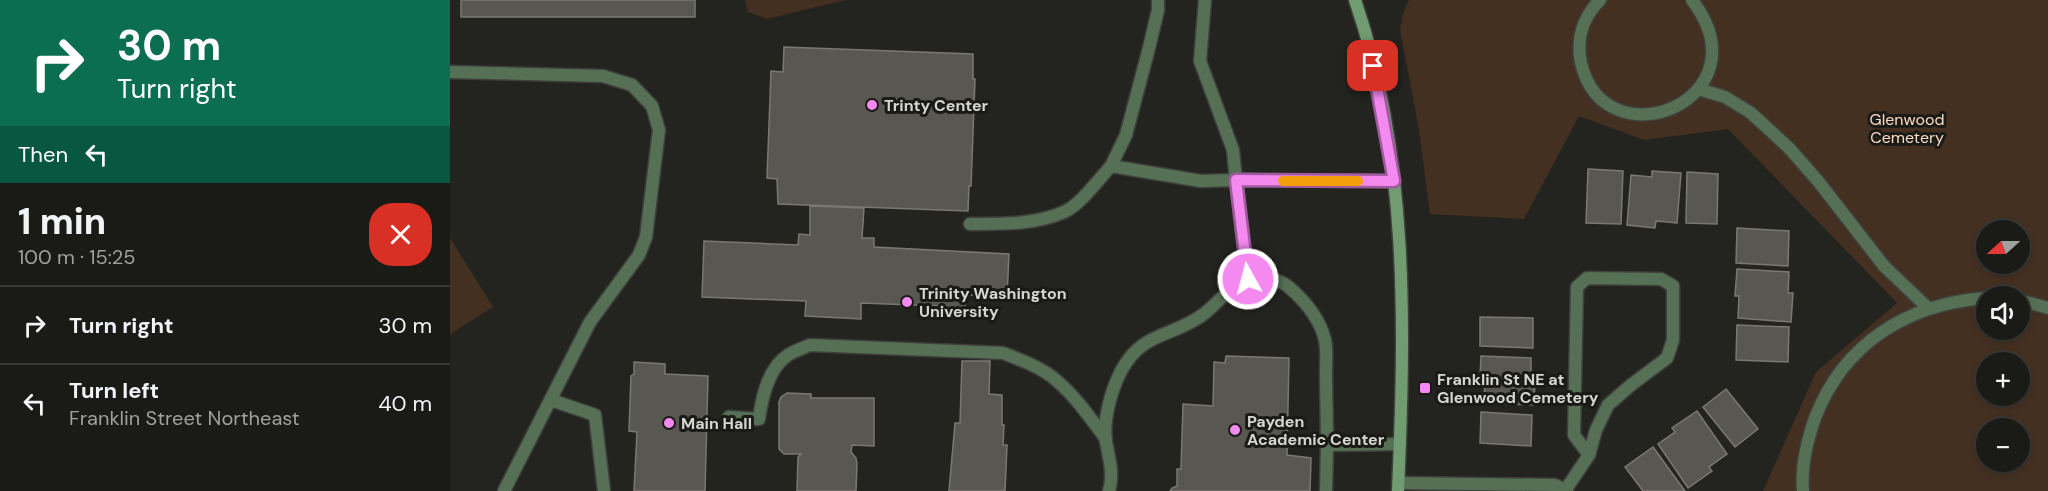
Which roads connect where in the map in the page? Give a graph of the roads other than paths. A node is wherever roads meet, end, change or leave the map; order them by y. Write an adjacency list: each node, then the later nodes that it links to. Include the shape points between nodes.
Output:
1 (1158, 0): 8 (lane, via 1126,135)
2 (1205, 0): 9 (lane, via 1200,61 1233,150)
3 (1600, 0): 7 (lane, via 1581,30 1579,52 1584,75 1597,94 1615,108 1637,114 1660,114 1681,105)
4 (1692, 0): 7 (lane, via 1711,34 1708,72)
5 (1359, 3): 10 (street)
6 (450, 72): 17 (lane, via 603,76 632,85 652,106 657,122 646,237 639,255 590,322)
7 (1698, 89): 15 (lane, via 1725,97 1751,113 1789,148 1884,266)
8 (1111, 166): 9 (lane, via 1201,181); 11 (lane, via 1065,212 1020,224)
9 (1236, 180): 10 (lane); 12 (lane)
10 (1394, 181): 20 (street, via 1403,319)
11 (970, 224)
12 (1248, 279): 19 (lane, via 1184,327 1155,336 1131,354 1109,403); 21 (lane, via 1265,277 1285,283 1315,314 1325,341)
13 (1976, 299): 15 (lane)
14 (2030, 303): 16 (lane)
15 (1928, 308): 29 (lane, via 1885,329 1858,350 1840,371 1823,399 1810,433)
16 (2048, 308)
17 (551, 400): 25 (lane); 26 (lane, via 595,415)
18 (729, 417): 19 (lane, via 759,419 774,368 788,355 810,345 1003,353 1057,380)
19 (1106, 439): 27 (lane, via 1111,465)
20 (1400, 444): 21 (lane); 23 (street)
21 (1327, 445): 28 (lane)
22 (1589, 455): 22 (lane, via 1608,405 1668,358 1673,340 1673,286 1661,279 1587,278 1577,286 1574,435); 24 (lane)
23 (1398, 487): 24 (lane, via 1555,485)
24 (1567, 490)
25 (504, 491)
26 (604, 491)
27 (1109, 491)
28 (1326, 491)
29 (1803, 491)

